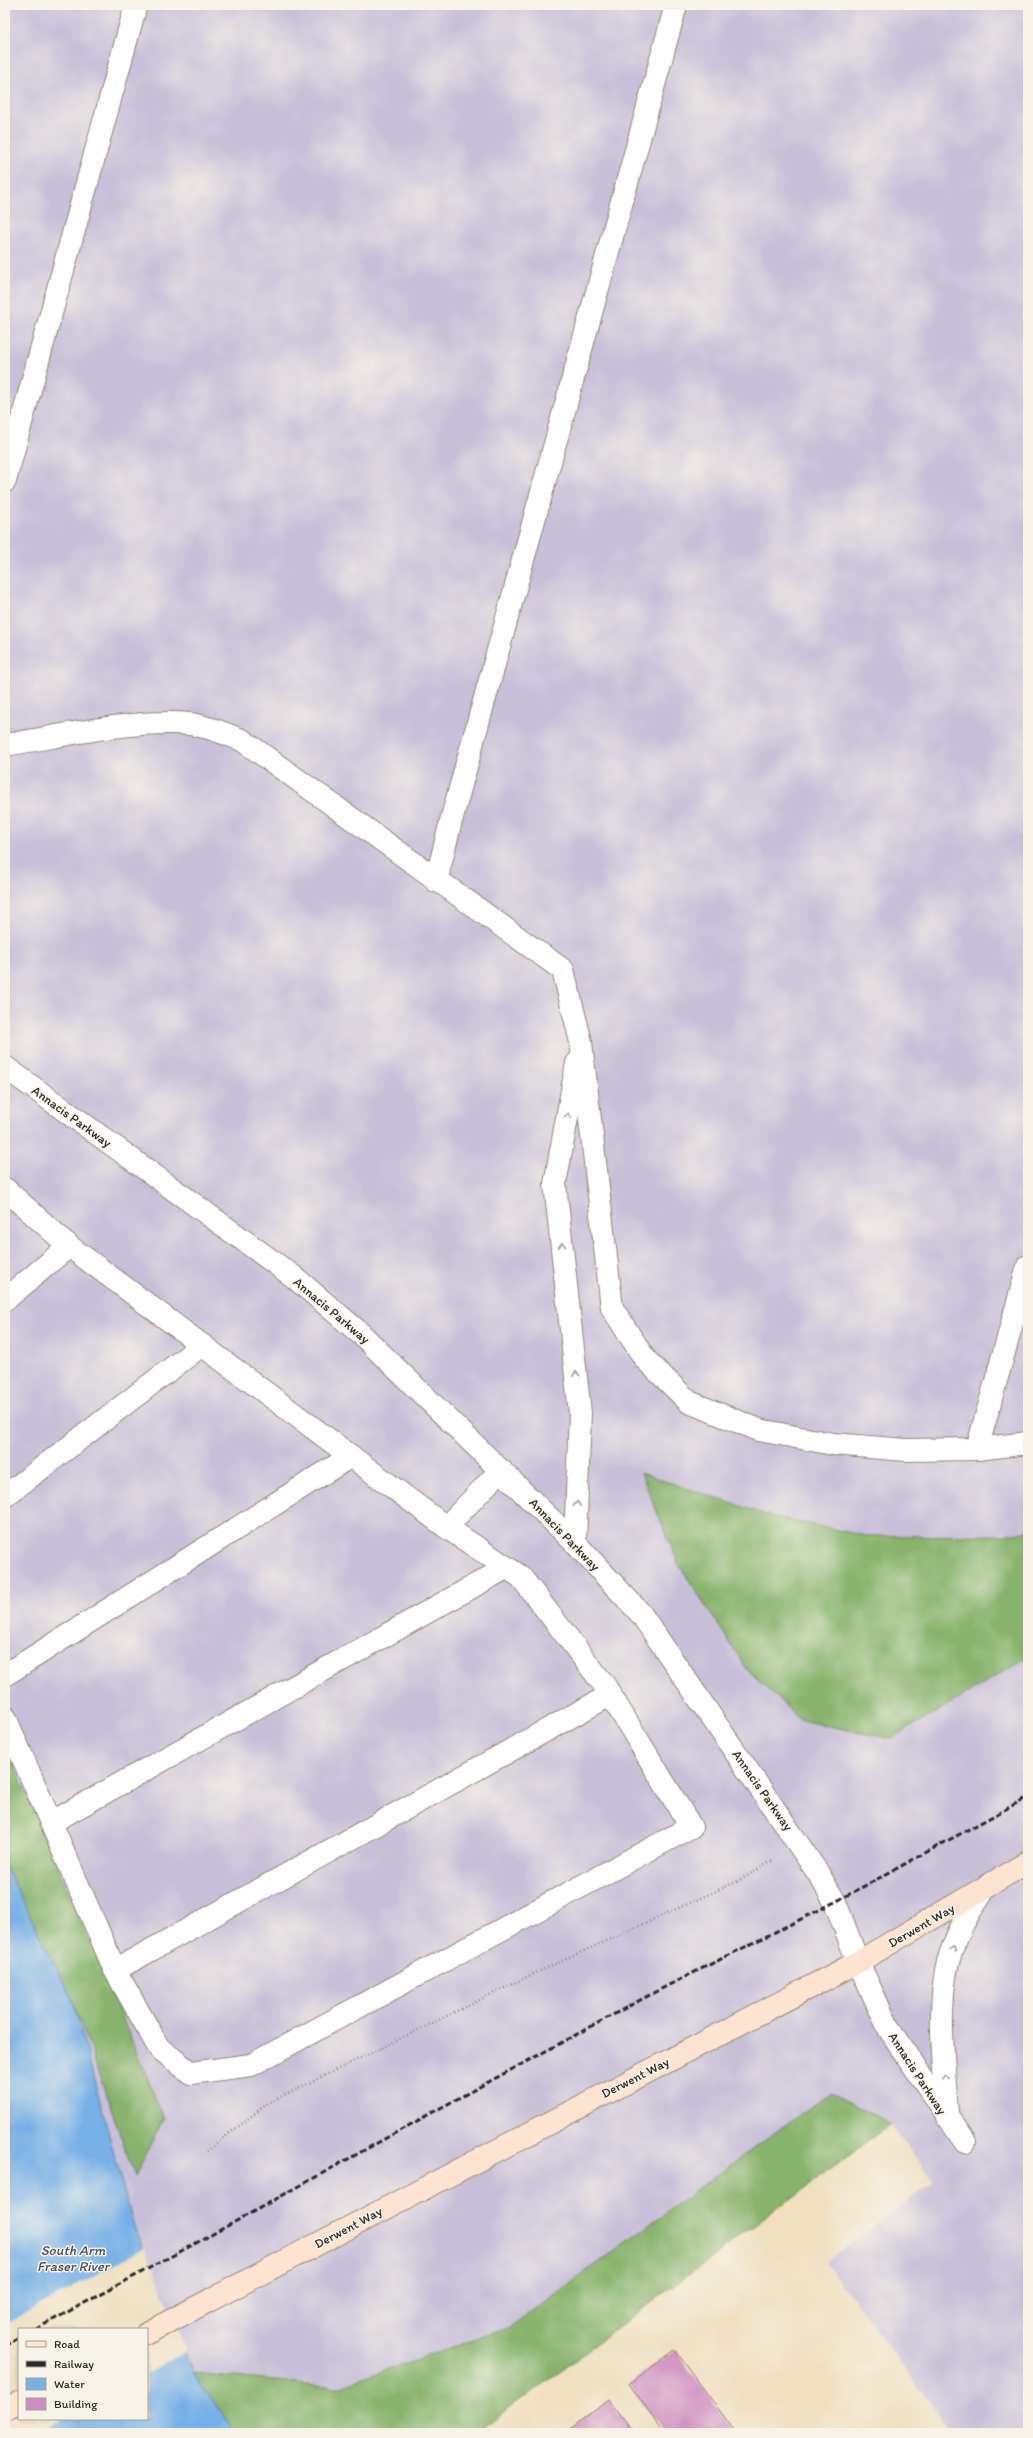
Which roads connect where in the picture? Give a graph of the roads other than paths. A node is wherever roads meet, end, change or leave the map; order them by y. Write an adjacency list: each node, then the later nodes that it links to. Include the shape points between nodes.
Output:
1 (136, 5): 3 (street)
2 (676, 5): 5 (street)
3 (5, 481)
4 (5, 745): 5 (street, via 152,723 191,724 218,731 242,740)
5 (436, 881): 6 (street, via 563,970)
6 (581, 1042): 14 (street, via 612,1308 645,1359 689,1402 759,1430 833,1444 906,1450); 19 (street, one-way to 6, via 580,1414 555,1184)
7 (5, 1067): 16 (street, Annacis Parkway, via 294,1277 361,1334)
8 (5, 1189): 9 (street)
9 (69, 1246): 11 (street); 12 (street)
10 (1028, 1266): 14 (street)
11 (5, 1300)
12 (202, 1345): 15 (street); 17 (street)
13 (1028, 1443): 14 (street)
14 (977, 1449)
15 (351, 1456): 18 (street); 21 (street)
16 (501, 1470): 18 (street); 19 (street, Annacis Parkway)
17 (5, 1496)
18 (446, 1527): 20 (street)
19 (575, 1543): 27 (street, Annacis Parkway, via 641,1614 799,1844 834,1902)
20 (506, 1568): 22 (street, via 521,1577); 24 (street)
21 (5, 1675)
22 (610, 1695): 28 (street); 28 (street, via 691,1827 251,2065 191,2073 159,2048)
23 (5, 1717): 24 (street)
24 (52, 1822): 28 (street)
25 (1028, 1862): 26 (main road, Derwent Way)
26 (984, 1889): 27 (main road, Derwent Way); 29 (street, one-way to 26, via 943,2002 948,1962 962,1924)
27 (858, 1962): 29 (street, Annacis Parkway, via 890,2029); 31 (main road, Derwent Way)
28 (116, 1970)
29 (947, 2117): 30 (street, Annacis Parkway)
30 (965, 2142)
31 (148, 2332)
32 (18, 2403): 33 (main road)
33 (5, 2410)

